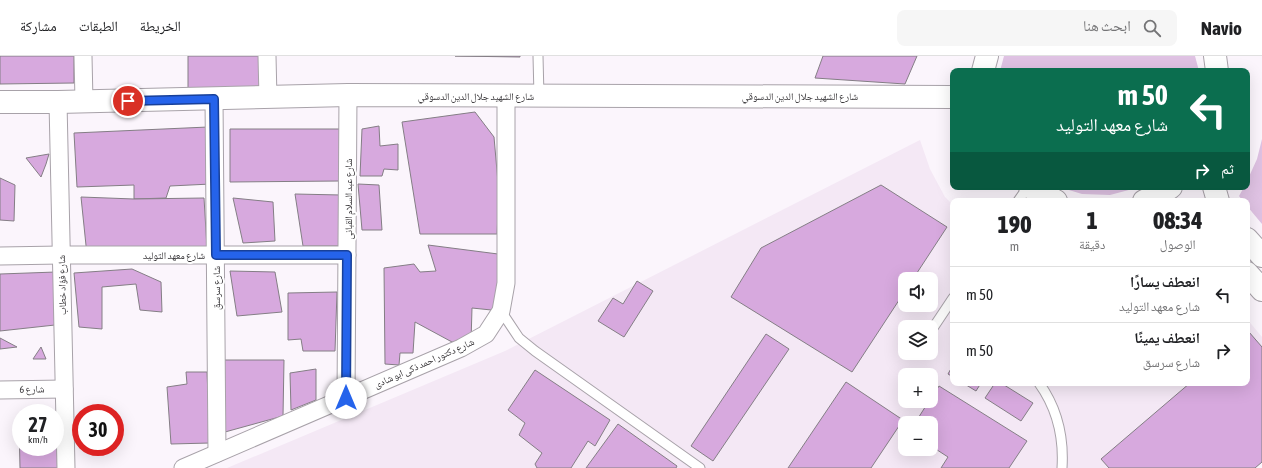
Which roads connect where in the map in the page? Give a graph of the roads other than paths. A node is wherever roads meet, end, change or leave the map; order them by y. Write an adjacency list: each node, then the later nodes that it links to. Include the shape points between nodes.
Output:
1 (83, 56): 16 (street)
2 (267, 56): 12 (street)
3 (538, 56): 10 (lane)
4 (987, 56): 6 (main road)
5 (1215, 56): 7 (main road)
6 (984, 68)
7 (1217, 68)
8 (348, 96): 9 (main road, شارع الشهيد جلال الدين الدسوقي); 12 (main road, شارع الشهيد جلال الدين الدسوقي); 26 (street, شارع عبد السلام القبانى)
9 (506, 96): 10 (main road, شارع الشهيد جلال الدين الدسوقي); 32 (street, شارع دكتور احمد ذكى ابو شادى, via 506,283)
10 (539, 96): 11 (main road, شارع الشهيد جلال الدين الدسوقي)
11 (950, 97)
12 (268, 98): 13 (main road, شارع الشهيد جلال الدين الدسوقي)
13 (214, 99): 16 (main road, شارع الشهيد جلال الدين الدسوقي); 25 (street, شارع سرسق)
14 (0, 102): 15 (main road, شارع الشهيد جلال الدين الدسوقي)
15 (58, 102): 16 (main road, شارع الشهيد جلال الدين الدسوقي); 24 (street, شارع فؤاد خطاب)
16 (84, 102)
17 (1027, 190): 20 (lane)
18 (1035, 190): 21 (main road)
19 (1166, 190): 22 (main road)
20 (1020, 198)
21 (1050, 198)
22 (1150, 198)
23 (1250, 242): 28 (main road)
24 (62, 255): 25 (street, شارع معهد التوليد); 27 (street, شارع معهد التوليد); 35 (street, شارع فؤاد خطاب)
25 (216, 255): 26 (street, شارع معهد التوليد); 38 (street, شارع سرسق)
26 (347, 255): 37 (street, شارع عبد السلام القبانى)
27 (0, 256)
28 (1262, 256)
29 (1250, 276): 30 (main road)
30 (1262, 290)
31 (950, 302): 33 (lane)
32 (501, 311): 37 (street, شارع دكتور احمد ذكى ابو شادى, via 486,334 472,342); 39 (lane, via 519,338 534,351)
33 (938, 320)
34 (1041, 386): 42 (lane, via 1047,394 1059,426)
35 (64, 389): 36 (street, شارع 6); 40 (street, شارع فؤاد خطاب)
36 (0, 390)
37 (346, 398): 38 (street, شارع دكتور احمد ذكى ابو شادى)
38 (217, 453): 41 (street, شارع دكتور احمد ذكى ابو شادى)
39 (696, 467)
40 (66, 468)
41 (183, 468)
42 (1062, 468)

